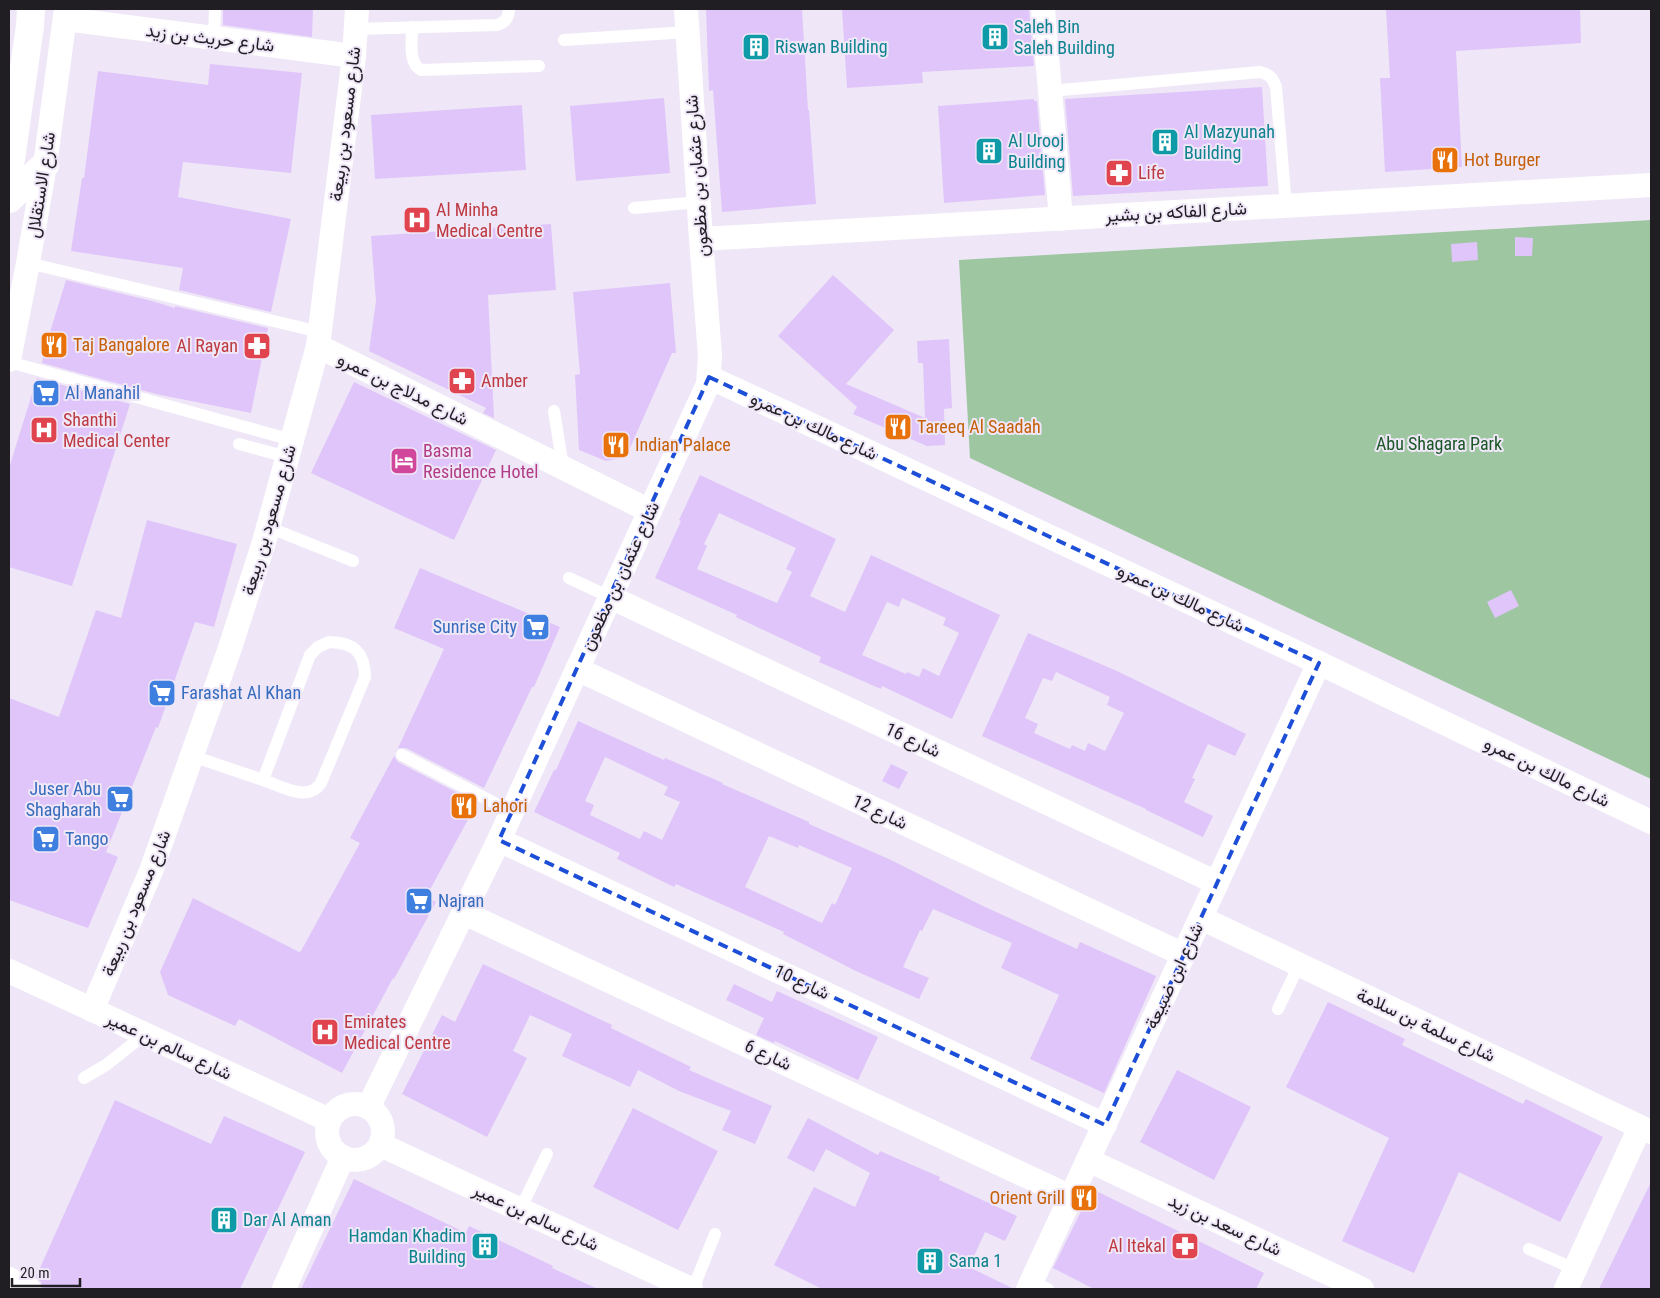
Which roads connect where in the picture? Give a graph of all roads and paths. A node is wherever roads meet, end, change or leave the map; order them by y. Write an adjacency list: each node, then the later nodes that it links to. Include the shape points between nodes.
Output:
1 (31, 9): 16 (main road, شارع الاستقلال)
2 (215, 9): 10 (lane)
3 (509, 9): 9 (lane, via 506,21 497,25)
4 (1043, 9): 5 (lane); 14 (street)
5 (1050, 9)
6 (65, 14): 10 (street, شارع حريث بن زيد); 15 (street, شارع الاستقلال)
7 (357, 19): 9 (lane); 12 (street, شارع مسعود بن ربيعة)
8 (687, 20): 11 (lane); 19 (street, شارع عثمان بن مظعون)
9 (412, 27): 13 (lane, via 414,64 421,70)
10 (214, 38): 12 (street, شارع حريث بن زيد)
11 (564, 40)
12 (354, 56): 25 (street, شارع مسعود بن ربيعة)
13 (539, 66)
14 (1050, 91): 20 (lane, via 1266,73 1276,86); 22 (street)
15 (46, 165): 18 (main road); 24 (street, شارع الاستقلال)
16 (9, 173)
17 (1651, 186): 20 (street, شارع الفاكه بن بشير)
18 (9, 198)
19 (699, 202): 21 (lane); 23 (street, شارع عثمان بن مظعون)
20 (1286, 206): 22 (street, شارع الفاكه بن بشير)
21 (634, 208)
22 (1061, 219): 23 (street, شارع الفاكه بن بشير)
23 (701, 239): 27 (street, شارع عثمان بن مظعون)
24 (28, 263): 25 (lane); 26 (street, شارع الاستقلال)
25 (319, 339): 30 (street, شارع مسعود بن ربيعة); 31 (street, شارع مدلاج بن عمرو)
26 (9, 361): 30 (lane)
27 (709, 377): 32 (street, شارع عثمان بن مظعون); 37 (street, شارع مالك بن عمرو)
28 (554, 410): 31 (lane)
29 (239, 444): 30 (lane)
30 (290, 449): 33 (street, شارع مسعود بن ربيعة)
31 (563, 467): 32 (street, شارع مدلاج بن عمرو)
32 (650, 510): 36 (street, شارع عثمان بن مظعون)
33 (268, 527): 34 (lane); 40 (street, شارع مسعود بن ربيعة)
34 (354, 561)
35 (570, 578): 36 (lane)
36 (610, 597): 38 (street, شارع عثمان بن مظعون); 45 (street, شارع 16)
37 (1319, 663): 43 (street, شارع مالك بن عمرو); 45 (street, شارع ابن ضبيعة)
38 (577, 669): 42 (street, شارع عثمان بن مظعون); 48 (street, شارع 12)
39 (402, 755): 42 (lane)
40 (192, 756): 41 (lane); 52 (street, شارع مسعود بن ربيعة, via 152,871)
41 (263, 780): 41 (lane, via 310,655 329,642 352,646 365,665 365,676 318,787 311,792 300,793)
42 (512, 812): 44 (street, شارع عثمان بن مظعون)
43 (1651, 822)
44 (499, 840): 46 (street, شارع عثمان بن مظعون); 57 (street, شارع 10)
45 (1217, 883): 47 (street, شارع ابن ضبيعة)
46 (464, 913): 55 (street, شارع عثمان بن مظعون); 63 (street, شارع 6)
47 (1201, 918): 48 (street, شارع ابن ضبيعة); 49 (street, شارع سلمة بن سلامة)
48 (1184, 955): 57 (street, شارع ابن ضبيعة)
49 (1299, 965): 51 (lane); 58 (street, شارع سلمة بن سلامة)
50 (9, 971): 52 (street, شارع سالم بن عمير)
51 (1278, 1009)
52 (92, 1010): 53 (street, شارع سالم بن عمير)
53 (144, 1035): 54 (lane, via 126,1051); 56 (street, شارع سالم بن عمير)
54 (84, 1078)
55 (369, 1106): 56 (street, via 351,1103 334,1112); 59 (street, via 381,1119 384,1136)
56 (329, 1120): 61 (street, via 329,1142)
57 (1105, 1125): 62 (street, شارع ابن ضبيعة)
58 (1646, 1130): 68 (street)
59 (381, 1145): 61 (street, via 376,1152 360,1160); 64 (street, شارع سالم بن عمير)
60 (547, 1154): 64 (lane)
61 (343, 1157): 71 (street)
62 (1088, 1160): 63 (street, شارع ابن ضبيعة); 73 (street, شارع سعد بن زيد)
63 (1071, 1197): 69 (street, شارع ابن ضبيعة)
64 (520, 1210): 72 (street, شارع سالم بن عمير)
65 (715, 1234): 72 (lane)
66 (1530, 1249): 68 (lane)
67 (9, 1279): 70 (street)
68 (1570, 1279)
69 (1036, 1287)
70 (29, 1289)
71 (284, 1289)
72 (692, 1289)
73 (1362, 1289)

